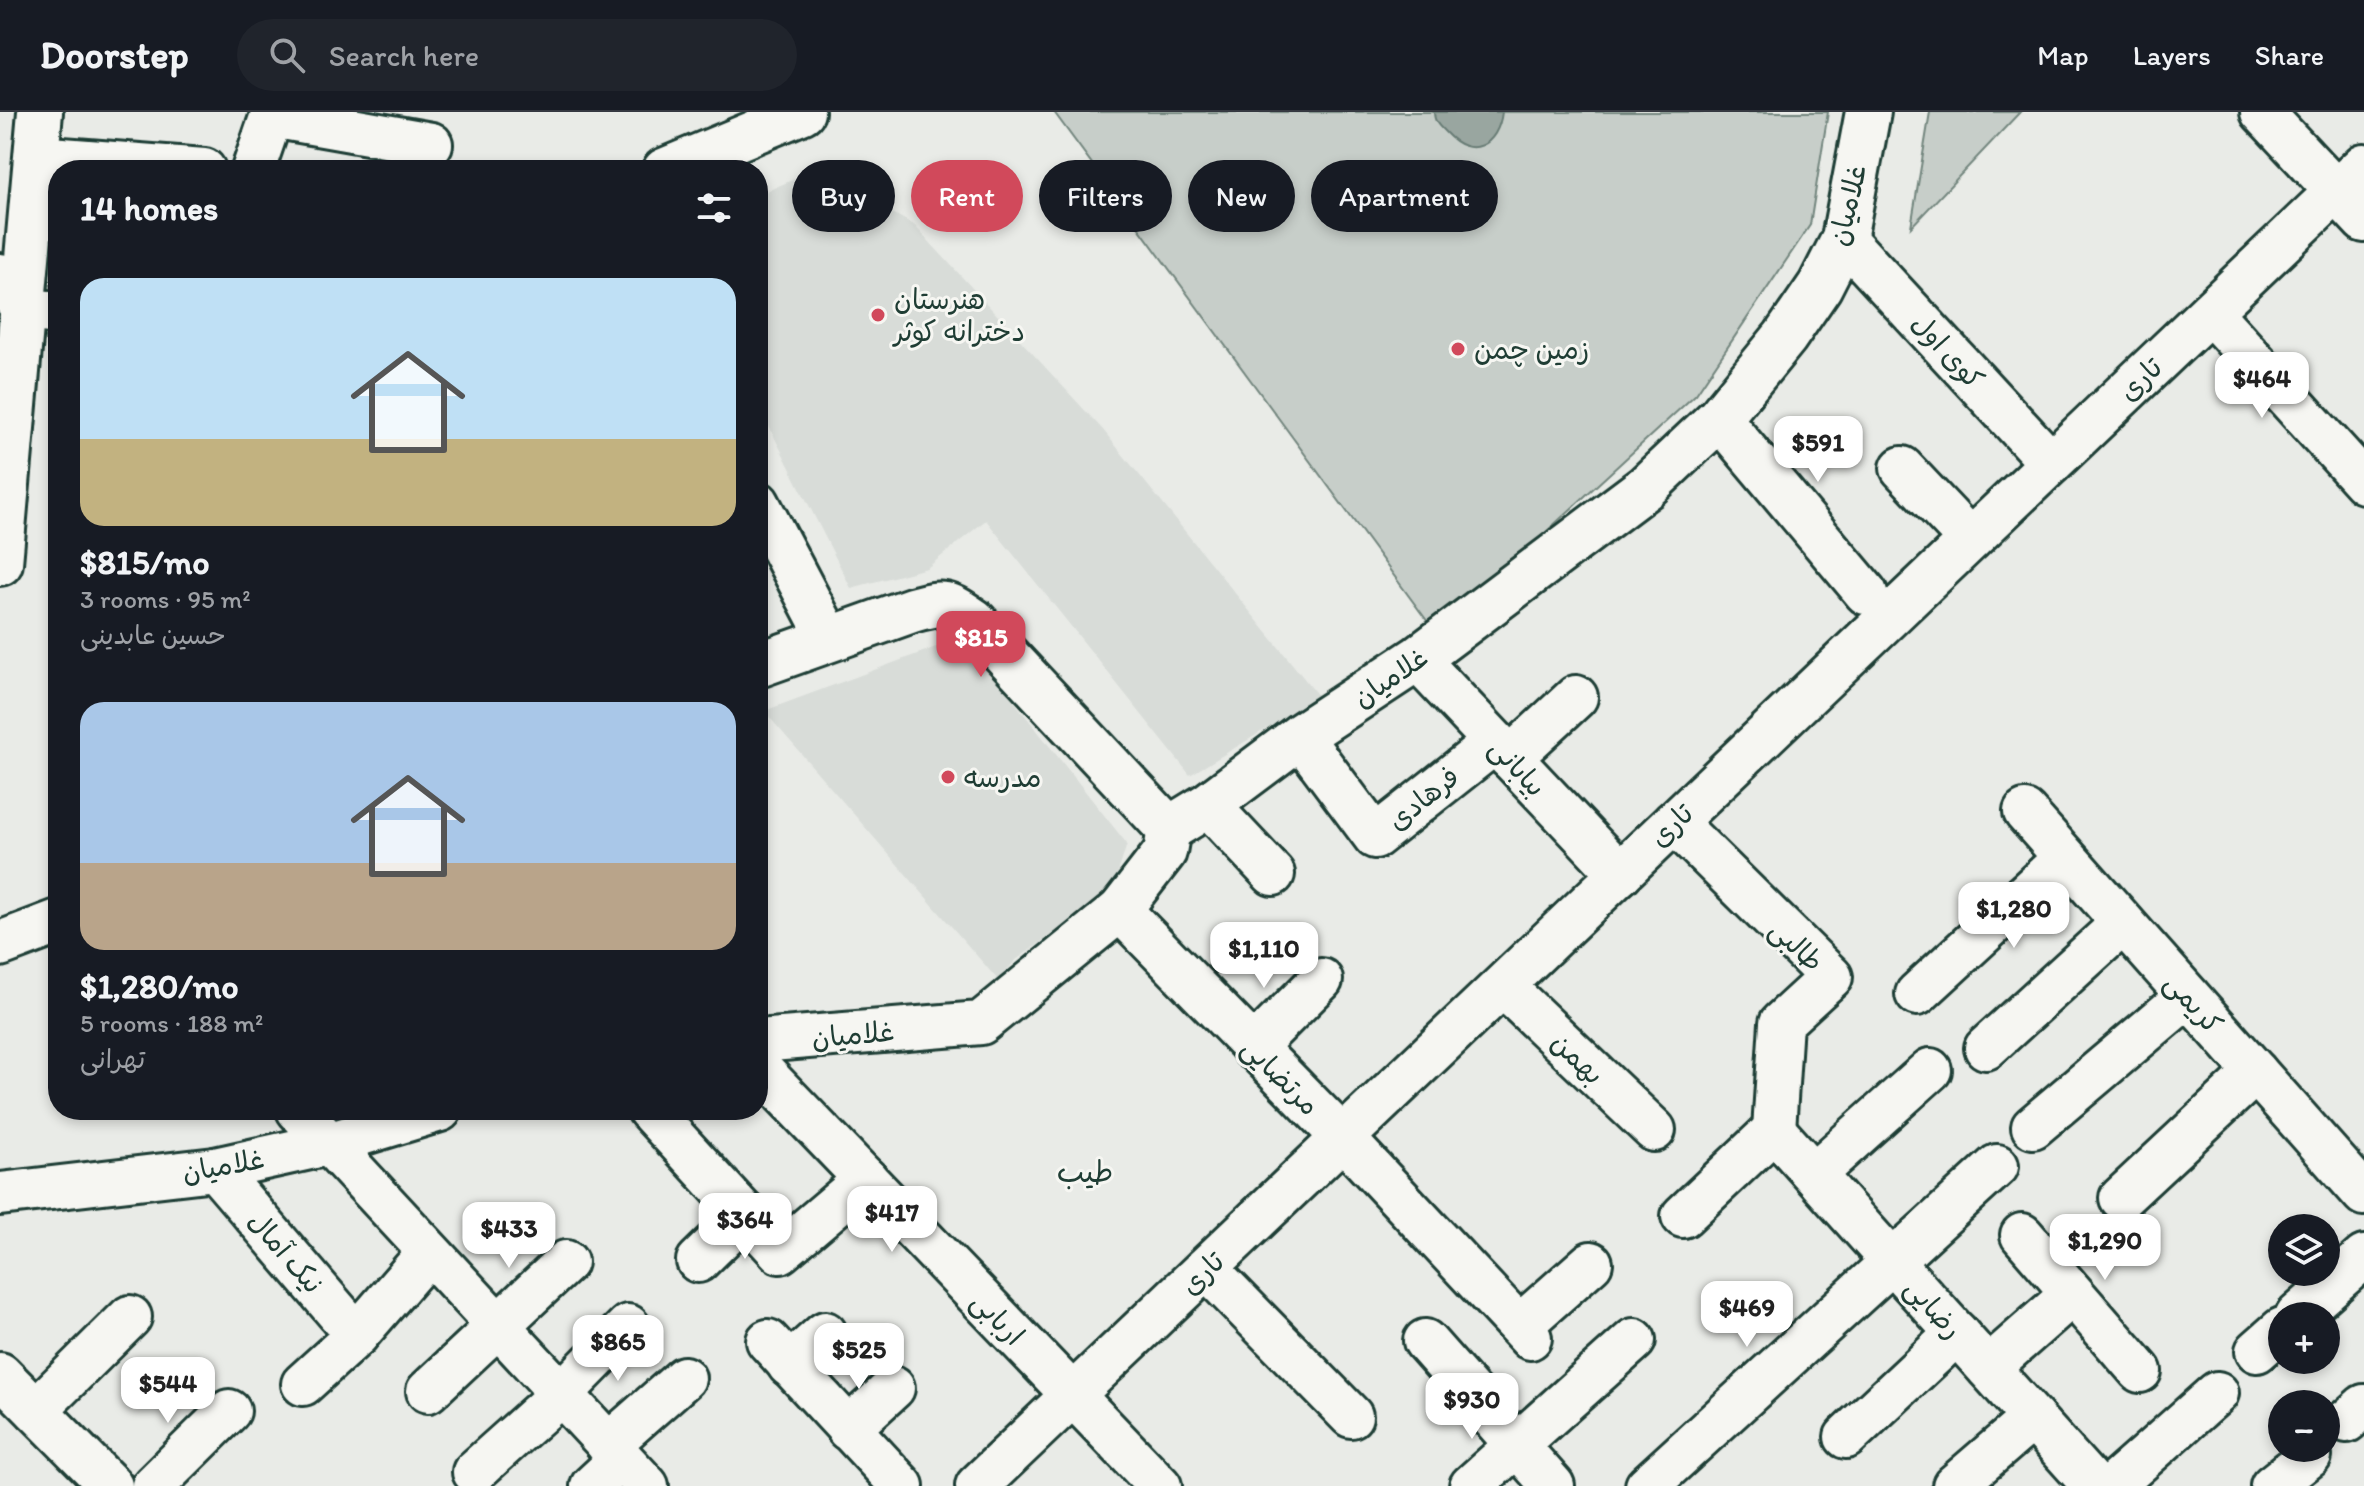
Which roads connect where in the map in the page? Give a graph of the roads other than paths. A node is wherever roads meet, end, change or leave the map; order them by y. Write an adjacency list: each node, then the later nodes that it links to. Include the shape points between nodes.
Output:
1 (40, 112): 7 (street)
2 (803, 112): 10 (street)
3 (1868, 112): 12 (street, غلامیان)
4 (2262, 112): 11 (street)
5 (272, 114): 6 (street); 9 (street)
6 (431, 144)
7 (36, 157): 8 (street); 13 (street)
8 (75, 160)
9 (256, 160)
10 (688, 160)
11 (2355, 193): 14 (street, تاری)
12 (1844, 239): 15 (street, غلامیان, via 1785,337); 16 (street, کوی اول)
13 (27, 299): 21 (street)
14 (2210, 312): 16 (street, تاری); 18 (street)
15 (1719, 418): 22 (street); 24 (street, غلامیان, via 1646,487)
16 (2051, 463): 20 (street, تاری)
17 (1902, 468): 20 (street)
18 (2364, 482)
19 (768, 522): 23 (street)
20 (1970, 540): 31 (street, تاری)
21 (0, 563)
22 (1866, 593)
23 (829, 638): 25 (street); 32 (street, via 933,604 952,605 974,621)
24 (1417, 659): 27 (street, غلامیان); 28 (street, بیابانی)
25 (768, 661)
26 (1576, 697): 28 (street)
27 (1300, 736): 28 (street, فرهادی, via 1375,837); 29 (street, غلامیان)
28 (1502, 750): 35 (street, بیابانی)
29 (1208, 805): 32 (street, غلامیان); 34 (street)
30 (2025, 812): 33 (street, کریمی)
31 (1674, 822): 35 (street, تاری); 55 (street, طالبی, via 1831,977 1781,1023)
32 (1169, 829): 36 (street, غلامیان, via 1165,852)
33 (2065, 858): 37 (street, کریمی); 42 (street)
34 (1273, 874)
35 (1620, 874): 41 (street, تاری)
36 (1120, 910): 44 (street, غلامیان, via 981,1023); 45 (street, مرتضایی)
37 (2123, 923): 43 (street, کریمی); 46 (street)
38 (48, 926): 39 (street)
39 (0, 944)
40 (1321, 980): 45 (street)
41 (1503, 986): 54 (street, بهمن); 56 (street, تاری)
42 (1917, 994)
43 (2188, 996): 48 (street, کریمی); 53 (street)
44 (768, 1040)
45 (1253, 1048): 56 (street, مرتضایی)
46 (1986, 1048)
47 (1930, 1070): 60 (street)
48 (2256, 1072): 63 (street, کریمی); 64 (street)
49 (768, 1077): 61 (street, اربابی)
50 (307, 1120): 57 (street)
51 (407, 1120): 57 (street, غلامیان)
52 (658, 1120): 65 (street)
53 (2033, 1127)
54 (1654, 1130)
55 (1774, 1130): 60 (street, رضایی); 66 (street)
56 (1343, 1138): 73 (street, مرتضایی, via 1525,1331); 74 (street, تاری)
57 (328, 1144): 59 (street, غلامیان); 68 (street)
58 (1997, 1166): 72 (street)
59 (215, 1169): 62 (street, غلامیان); 82 (street, نیک آمال)
60 (1814, 1174): 72 (street, رضایی)
61 (866, 1179): 65 (street, via 780,1252); 94 (street, اربابی)
62 (0, 1194)
63 (2364, 1194)
64 (2121, 1198)
65 (746, 1214): 70 (street)
66 (1683, 1216)
67 (2022, 1235): 75 (street)
68 (429, 1252): 78 (street); 82 (street)
69 (2364, 1257): 76 (street)
70 (698, 1261)
71 (566, 1262): 78 (street)
72 (1892, 1262): 81 (street, رضایی); 112 (street)
73 (1591, 1263)
74 (1206, 1268): 94 (street, تاری); 97 (street)
75 (2072, 1294): 85 (street); 86 (street)
76 (2313, 1302)
77 (130, 1317): 95 (street)
78 (498, 1326): 91 (street); 93 (street)
79 (628, 1326): 93 (street)
80 (825, 1333): 99 (street, via 778,1353)
81 (1957, 1333): 85 (street, رضایی); 100 (street)
82 (357, 1335): 89 (street)
83 (1634, 1340): 101 (street)
84 (1425, 1341): 101 (street)
85 (1988, 1368): 98 (street, رضایی)
86 (2140, 1371)
87 (0, 1374): 95 (street)
88 (684, 1378): 103 (street)
89 (303, 1384)
90 (893, 1388): 99 (street)
91 (428, 1391)
92 (2217, 1393): 115 (street)
93 (561, 1394): 103 (street); 104 (street)
94 (1073, 1395): 108 (street, تاری); 109 (street, اربابی)
95 (36, 1410): 105 (street)
96 (229, 1411): 106 (street)
97 (1351, 1416)
98 (2033, 1418): 113 (street); 114 (street, رضایی)
99 (848, 1429): 107 (street)
100 (1846, 1437)
101 (1517, 1445): 110 (street); 111 (street)
102 (2302, 1462): 116 (street)
103 (617, 1469)
104 (474, 1472)
105 (111, 1486)
106 (153, 1486)
107 (902, 1486)
108 (977, 1486)
109 (1160, 1486)
110 (1471, 1486)
111 (1553, 1486)
112 (1647, 1486)
113 (1954, 1486)
114 (2094, 1486)
115 (2112, 1486)
116 (2272, 1486)

